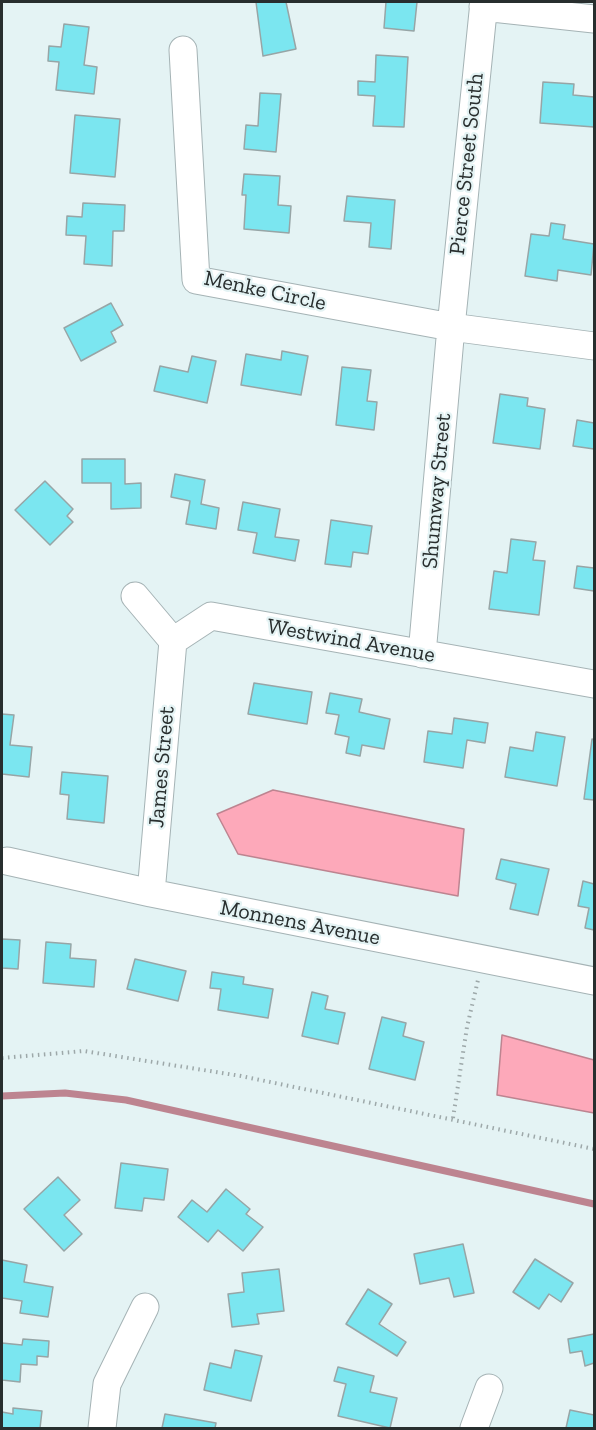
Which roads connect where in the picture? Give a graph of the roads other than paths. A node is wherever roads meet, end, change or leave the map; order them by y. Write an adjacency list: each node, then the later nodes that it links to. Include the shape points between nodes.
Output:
1 (484, 4): 2 (street); 4 (street, Pierce Street South)
2 (594, 19)
3 (183, 50): 4 (street, Menke Circle, via 196,280)
4 (451, 327): 5 (street); 8 (street, Shumway Street)
5 (594, 346)
6 (135, 596): 7 (street)
7 (173, 641): 8 (street, Westwind Avenue, via 211,616); 11 (street, James Street)
8 (422, 654): 9 (street, Westwind Avenue)
9 (594, 684)
10 (7, 861): 11 (street, Monnens Avenue)
11 (151, 893): 12 (street, Monnens Avenue)
12 (594, 981)
13 (145, 1307): 15 (street, via 107,1384)
14 (489, 1388): 16 (street)
15 (102, 1428)
16 (474, 1428)

